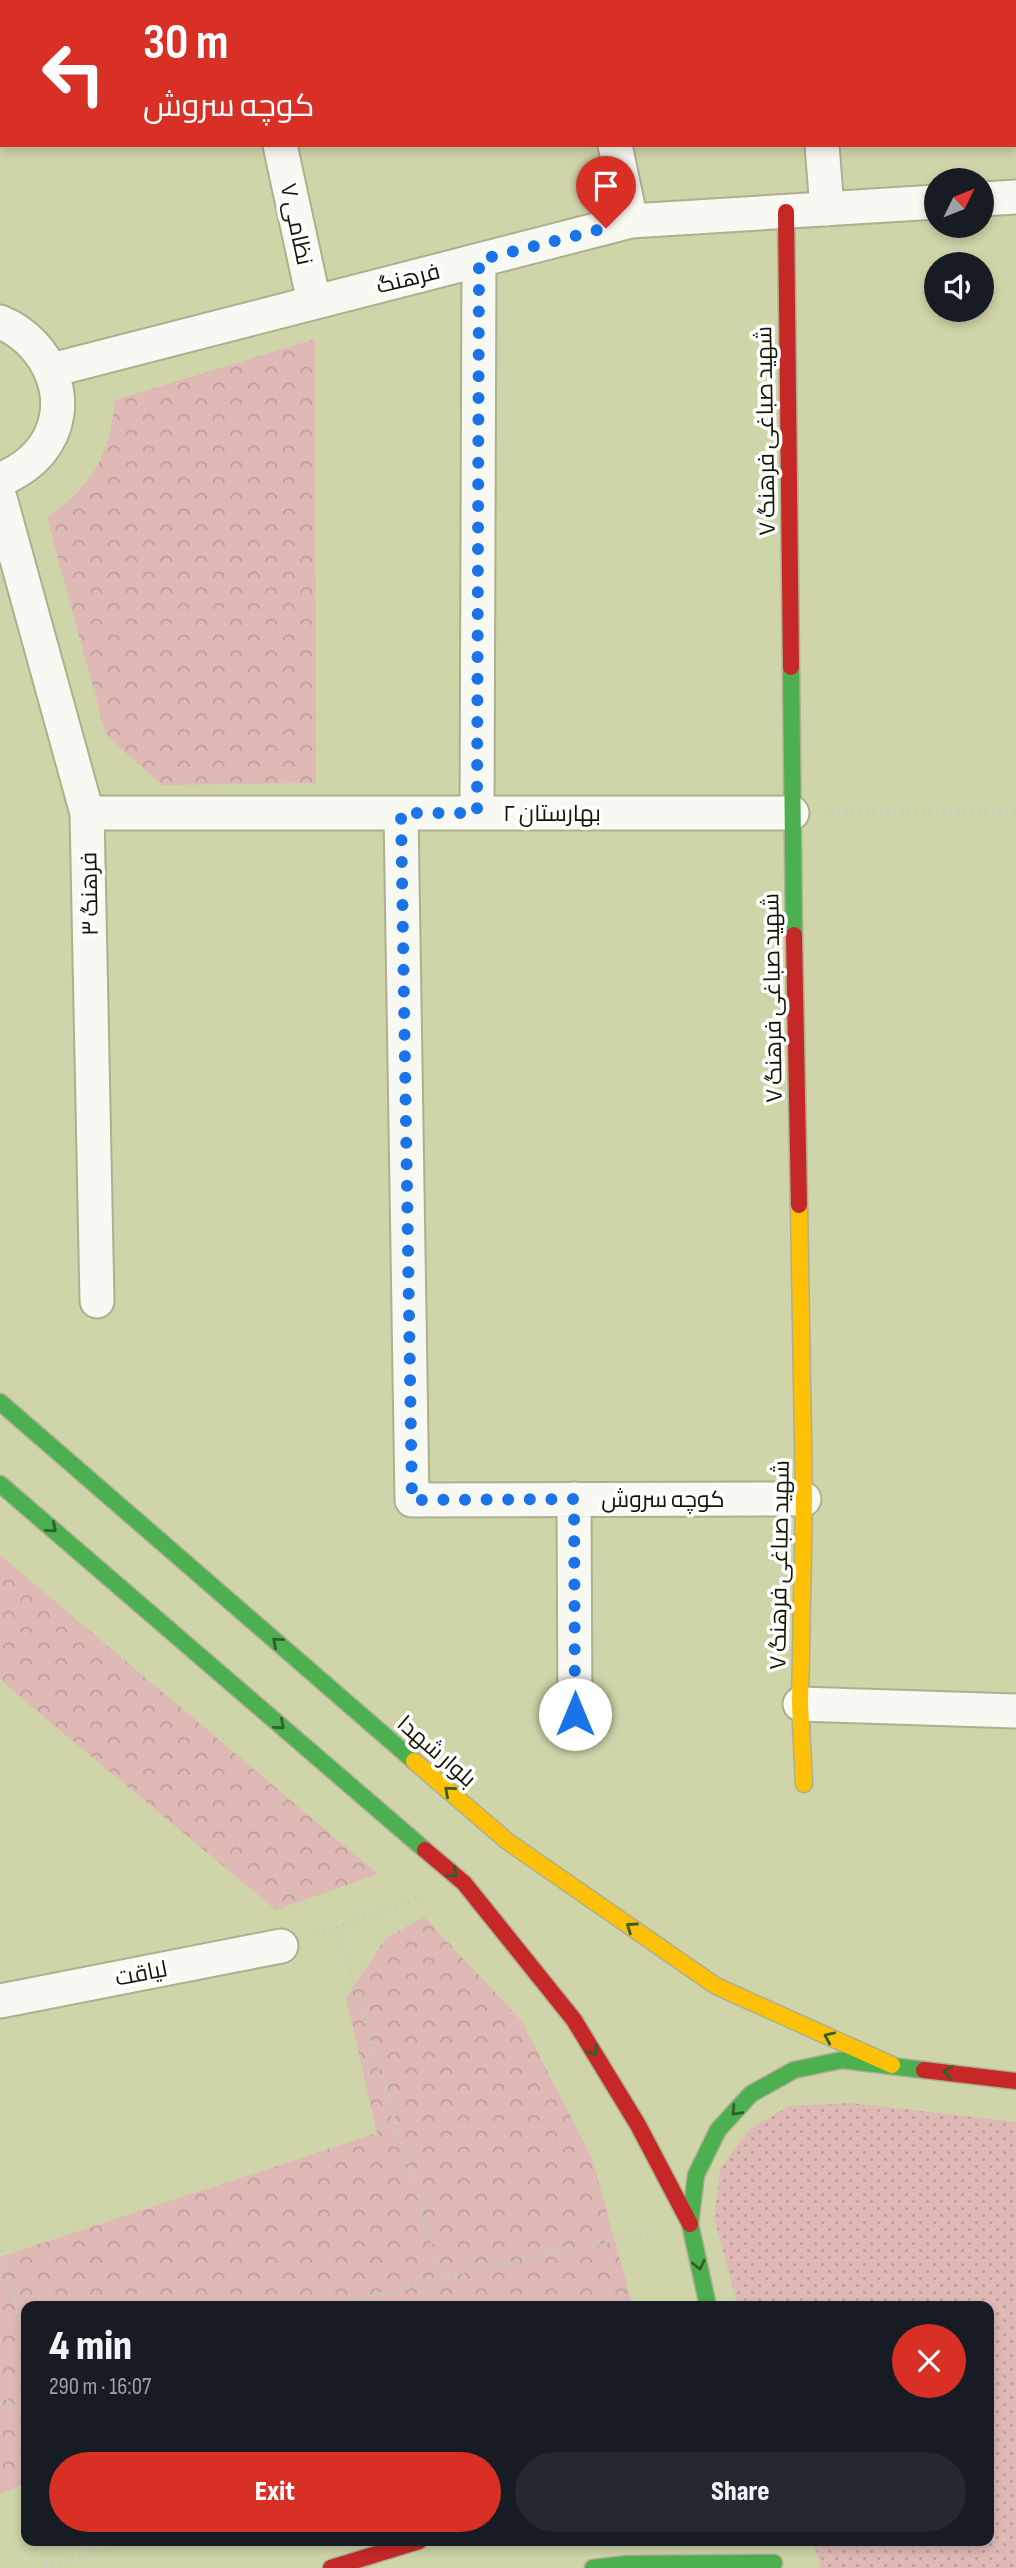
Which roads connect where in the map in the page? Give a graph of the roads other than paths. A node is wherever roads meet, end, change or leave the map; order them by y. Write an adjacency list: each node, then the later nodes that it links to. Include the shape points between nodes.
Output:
1 (281, 147): 11 (street, نظامی ۷)
2 (615, 147): 9 (street)
3 (822, 147): 7 (street)
4 (1016, 197): 5 (street)
5 (994, 198)
6 (924, 203): 7 (street, فرهنگ)
7 (827, 209): 8 (street, فرهنگ)
8 (786, 212): 9 (street, فرهنگ); 19 (main road, شهید صباغی فرهنگ ۷)
9 (631, 221): 10 (street, فرهنگ)
10 (479, 260): 11 (street, فرهنگ); 18 (street)
11 (314, 302): 13 (street, فرهنگ)
12 (0, 322): 13 (street, via 37,346)
13 (52, 370): 14 (street, via 57,397 54,425 41,451 21,470)
14 (0, 480)
15 (0, 498): 16 (street, فرهنگ ۳)
16 (87, 813): 17 (street, بهارستان ۲); 20 (street, فرهنگ ۳)
17 (401, 813): 18 (street, بهارستان ۲); 23 (street, کوچه سروش, via 412,1500)
18 (477, 813): 19 (street, بهارستان ۲)
19 (792, 813): 24 (main road, شهید صباغی فرهنگ ۷)
20 (97, 1301)
21 (0, 1402): 31 (main road, بلوار شهدا, one-way to 21, via 716,1986 507,1841)
22 (0, 1484): 33 (main road, one-way to 33, via 464,1883 574,2020 638,2125)
23 (574, 1499): 24 (street, کوچه سروش); 27 (street)
24 (804, 1499): 25 (main road, شهید صباغی فرهنگ ۷)
25 (800, 1704): 26 (street); 28 (main road, شهید صباغی فرهنگ ۷)
26 (1016, 1711)
27 (575, 1714)
28 (804, 1784)
29 (281, 1946): 30 (street, لیاقت)
30 (0, 2001)
31 (892, 2065): 32 (main road, one-way to 31); 33 (main road, one-way to 33, via 842,2060 794,2070 751,2094 718,2130 696,2175)
32 (1016, 2081)
33 (690, 2224): 34 (main road, one-way to 34)
34 (707, 2301)
35 (403, 2546): 37 (main road)
36 (773, 2561): 38 (main road)
37 (331, 2568)
38 (593, 2568)

